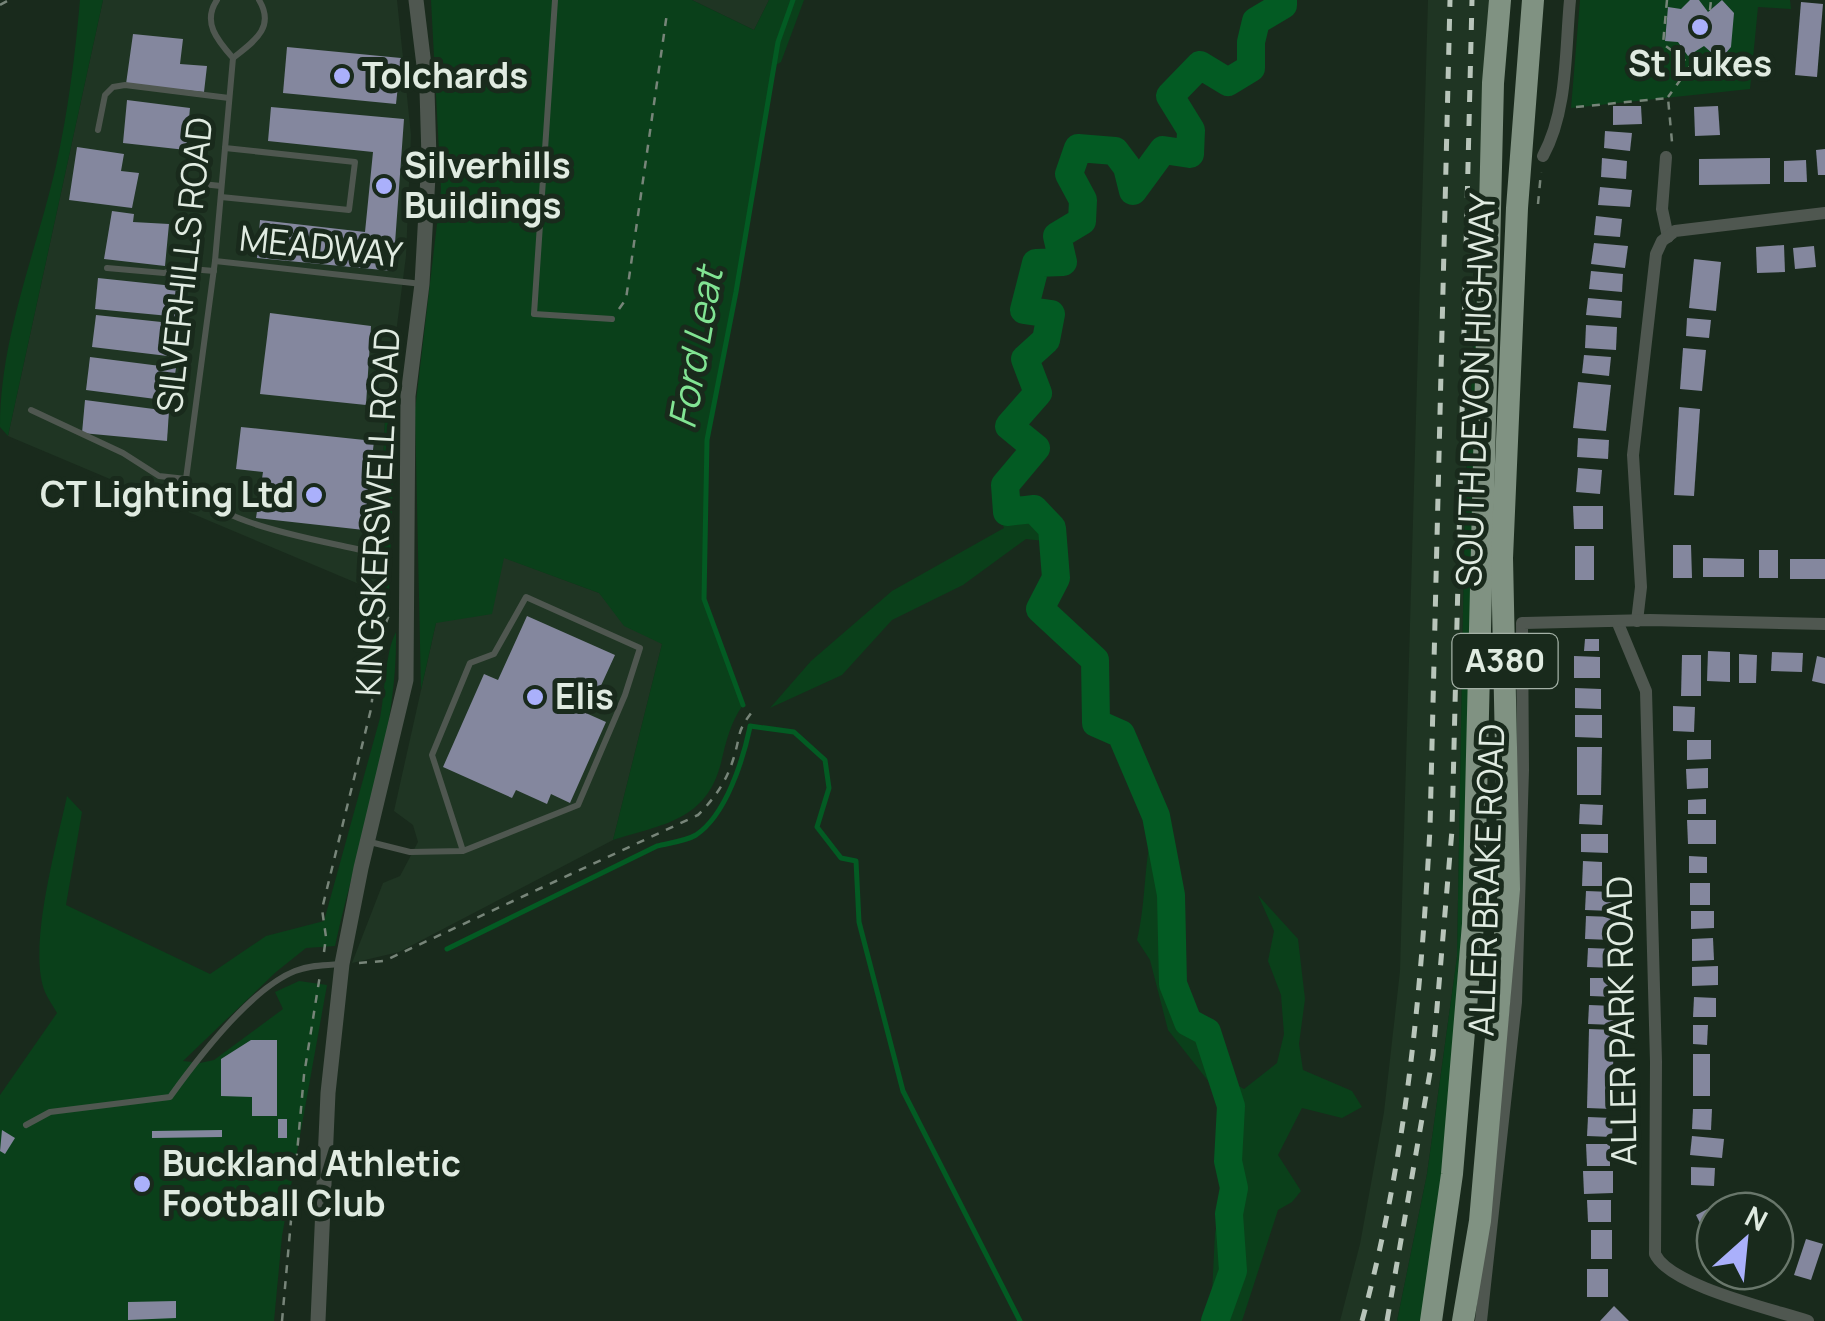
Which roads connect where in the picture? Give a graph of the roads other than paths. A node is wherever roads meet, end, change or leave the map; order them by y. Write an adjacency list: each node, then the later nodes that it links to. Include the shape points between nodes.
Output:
1 (218, 0): 8 (lane, via 210,24)
2 (259, 0): 8 (lane, via 263,31)
3 (416, 0): 22 (street, KINGSKERSWELL ROAD, via 429,158)
4 (555, 0): 23 (lane, via 534,314)
5 (1500, 0): 35 (highway, SOUTH DEVON HIGHWAY / A380, via 1473,924 1452,1174)
6 (1533, 0): 36 (highway, SOUTH DEVON HIGHWAY / A380, via 1502,558 1510,889 1480,1221)
7 (1570, 0): 12 (street, via 1560,109)
8 (232, 58): 9 (lane, SILVERHILLS ROAD)
9 (229, 98): 10 (lane, via 113,86); 11 (lane, SILVERHILLS ROAD)
10 (98, 130)
11 (225, 148): 15 (lane, SILVERHILLS ROAD); 16 (lane, via 355,162 350,210)
12 (1543, 156)
13 (1666, 157): 18 (street, via 1662,209)
14 (202, 184): 15 (lane)
15 (222, 186): 16 (lane, SILVERHILLS ROAD)
16 (220, 197): 19 (lane, SILVERHILLS ROAD)
17 (1825, 213): 18 (street)
18 (1668, 237): 27 (street, via 1656,254 1633,455)
19 (215, 261): 21 (lane, SILVERHILLS ROAD); 22 (lane, MEADWAY)
20 (106, 268): 21 (lane)
21 (214, 271): 25 (lane, SILVERHILLS ROAD)
22 (422, 284): 30 (street, KINGSKERSWELL ROAD, via 407,413 406,680)
23 (612, 319)
24 (31, 410): 25 (lane, via 159,476)
25 (186, 478): 26 (lane, via 194,494 240,520)
26 (369, 552)
27 (1638, 620): 28 (street, ALLER BRAKE ROAD); 29 (street, ALLER BRAKE ROAD)
28 (1617, 621): 37 (street, ALLER BRAKE ROAD, via 1522,622 1516,1002); 38 (street, ALLER PARK ROAD, via 1646,692 1655,1254 1660,1265 1687,1281)
29 (1825, 624)
30 (368, 842): 31 (lane, via 410,852); 32 (street, KINGSKERSWELL ROAD)
31 (463, 851): 31 (lane, via 578,805 640,648 526,597 494,654 470,662 432,754)
32 (342, 964): 33 (lane, via 292,972 258,998 208,1046 170,1097 50,1112); 34 (street, KINGSKERSWELL ROAD, via 328,1093)
33 (26, 1124)
34 (318, 1321)
35 (1430, 1321)
36 (1462, 1321)
37 (1481, 1321)
38 (1808, 1321)

